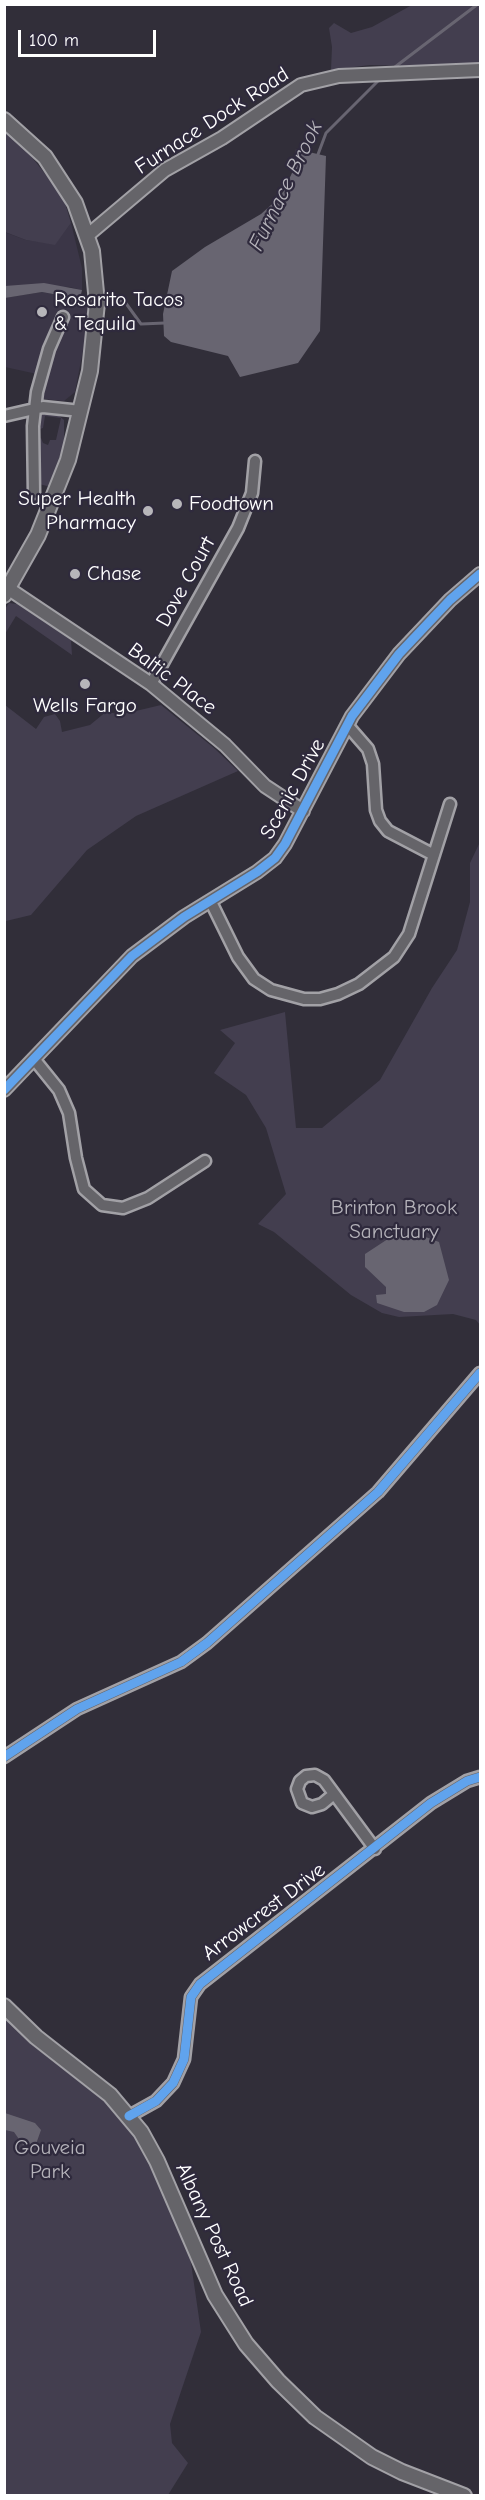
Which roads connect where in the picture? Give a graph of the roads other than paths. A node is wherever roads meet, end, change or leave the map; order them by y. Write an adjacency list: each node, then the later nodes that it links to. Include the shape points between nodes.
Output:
1 (480, 70): 3 (street, Furnace Dock Road, via 356,74 323,78 288,92 222,138 165,170)
2 (4, 120): 3 (main road, via 50,163 75,203)
3 (88, 235): 6 (main road, via 97,303)
4 (63, 317): 5 (street, via 45,360)
5 (35, 409): 6 (street); 7 (street); 9 (street)
6 (81, 411): 11 (main road, via 56,492)
7 (4, 416)
8 (255, 461): 12 (street, Dove Court, via 252,493 238,528)
9 (34, 493)
10 (480, 574): 13 (street, Scenic Drive, via 399,654)
11 (7, 592): 12 (street, Baltic Place)
12 (151, 684): 15 (street, Baltic Place, via 225,745 265,786)
13 (348, 726): 15 (street, Scenic Drive); 16 (street, via 368,750 373,764 380,821 388,831)
14 (450, 804): 16 (street)
15 (303, 811): 17 (street, Scenic Drive, via 275,858)
16 (434, 855): 17 (street, via 409,934 394,957 359,984 320,999 285,995 254,979 238,957)
17 (212, 902): 18 (street, Scenic Drive, via 184,917 132,956)
18 (34, 1059): 19 (street, Scenic Drive); 20 (street, via 59,1090 69,1113 84,1189 102,1205 123,1208 148,1198)
19 (4, 1090)
20 (205, 1161)
21 (480, 1373): 22 (street, via 378,1492 207,1643 181,1662 77,1709)
22 (4, 1757)
23 (480, 1777): 25 (street, Arrowcrest Drive, via 431,1803)
24 (334, 1794): 25 (street)
25 (375, 1849): 27 (street, Arrowcrest Drive, via 200,1984 191,1997 184,2059 173,2084 156,2101)
26 (4, 2006): 27 (main road, Albany Post Road, via 36,2037 110,2095)
27 (129, 2116): 28 (main road, Albany Post Road, via 157,2161 215,2295 256,2357 302,2405 345,2440 395,2469)
28 (464, 2496)

